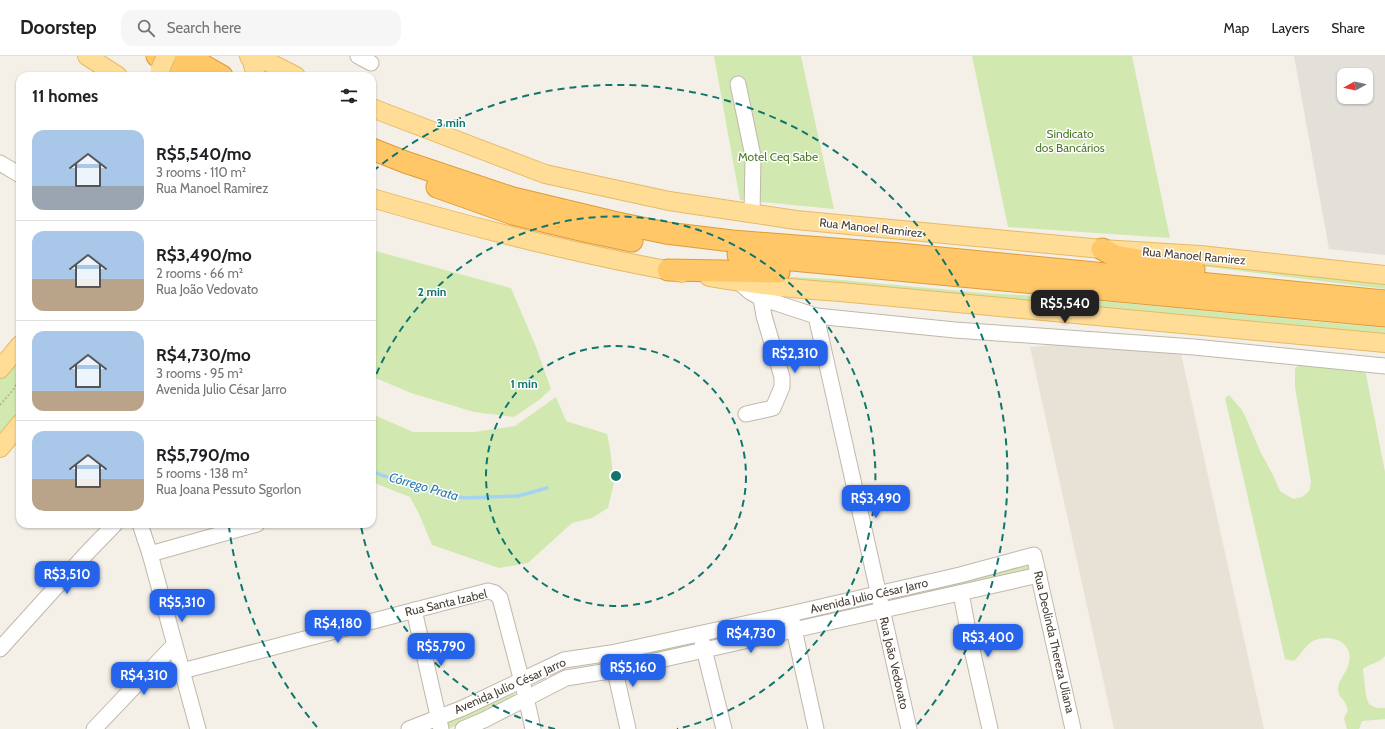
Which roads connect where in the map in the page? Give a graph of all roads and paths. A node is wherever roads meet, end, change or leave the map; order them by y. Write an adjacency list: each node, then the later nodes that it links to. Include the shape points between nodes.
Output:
1 (87, 56): 6 (main road)
2 (187, 56): 8 (highway)
3 (249, 56): 9 (main road)
4 (256, 56): 10 (main road)
5 (161, 65): 7 (highway)
6 (112, 72)
7 (179, 72)
8 (215, 72)
9 (255, 72)
10 (288, 72)
11 (738, 84): 18 (street, via 753,156)
12 (376, 110): 18 (main road, Rua Manoel Ramirez, via 545,174 669,201)
13 (376, 151): 24 (highway, via 513,198 666,233)
14 (0, 163): 16 (street)
15 (376, 165): 20 (highway, via 513,214 589,232 680,249)
16 (16, 173)
17 (376, 199): 21 (main road, via 552,247)
18 (752, 214): 19 (main road, Rua Manoel Ramirez)
19 (1102, 249): 22 (main road, Rua Manoel Ramirez, via 1200,255); 24 (highway, via 1115,256 1248,279)
20 (841, 266): 21 (highway, via 828,273); 28 (highway)
21 (668, 270): 23 (main road)
22 (1385, 275)
23 (740, 283): 25 (street); 29 (main road)
24 (1268, 289): 26 (highway)
25 (761, 298): 27 (street); 35 (street, via 782,377 782,387 773,408)
26 (1385, 301)
27 (816, 316): 31 (street, via 955,330 1194,347); 45 (street, Rua João Vedovato)
28 (1385, 316)
29 (1385, 343)
30 (16, 350): 32 (main road)
31 (1385, 366)
32 (0, 369)
33 (16, 385): 34 (path)
34 (0, 406)
35 (746, 414)
36 (16, 429): 37 (main road)
37 (0, 448)
38 (111, 528): 52 (street)
39 (141, 528): 41 (street)
40 (243, 528): 41 (street)
41 (150, 554): 51 (street)
42 (1034, 555): 43 (street, Rua Deolinda Thereza Uliana); 45 (street, Avenida Julio César Jarro)
43 (1039, 575): 44 (street, Avenida Julio César Jarro); 70 (street, Rua Deolinda Thereza Uliana)
44 (961, 592): 47 (street, Avenida Julio César Jarro); 69 (street)
45 (878, 593): 47 (street, Rua João Vedovato); 48 (street, Avenida Julio César Jarro)
46 (414, 610): 56 (street, Rua Santa Izabel); 57 (street, Rua Santa Izabel, via 488,591 495,593 500,598); 59 (street)
47 (882, 610): 49 (street, Avenida Julio César Jarro); 68 (street, Rua João Vedovato)
48 (790, 614): 49 (street); 50 (street, Avenida Julio César Jarro)
49 (794, 630): 53 (street, Avenida Julio César Jarro); 67 (street)
50 (700, 633): 53 (street); 54 (street, Avenida Julio César Jarro)
51 (174, 645): 56 (street); 60 (street)
52 (0, 649)
53 (705, 650): 55 (street, Avenida Julio César Jarro); 66 (street)
54 (611, 653): 55 (street); 57 (street, Avenida Julio César Jarro, via 564,660)
55 (615, 670): 58 (street, Avenida Julio César Jarro, via 566,678); 65 (street)
56 (182, 671): 61 (street)
57 (522, 680): 58 (street); 59 (street, Avenida Julio César Jarro, via 463,708)
58 (526, 697): 63 (street, Avenida Julio César Jarro); 64 (street)
59 (440, 723): 62 (street, Avenida Julio César Jarro)
60 (94, 729)
61 (198, 729)
62 (409, 729)
63 (463, 729)
64 (533, 729)
65 (628, 729)
66 (724, 729)
67 (816, 729)
68 (909, 729)
69 (990, 729)
70 (1073, 729)

